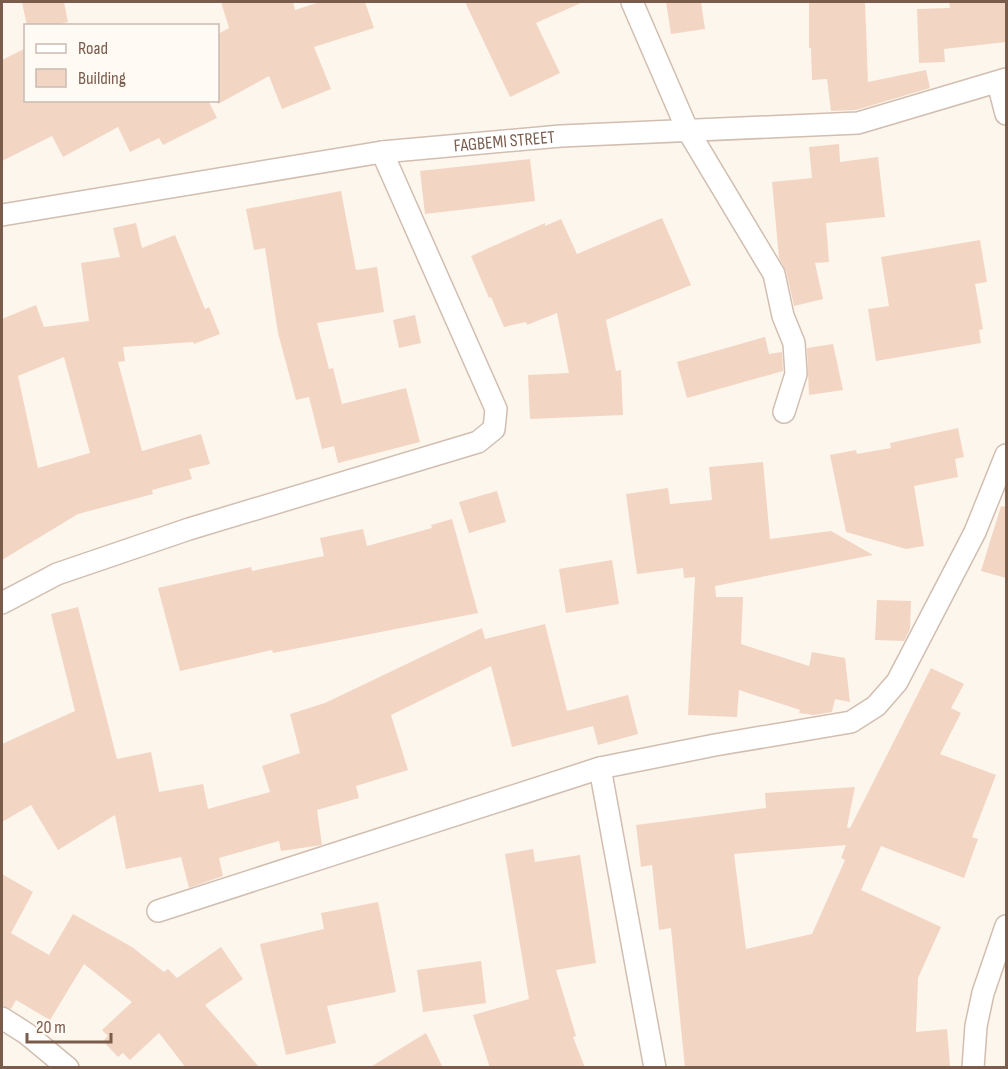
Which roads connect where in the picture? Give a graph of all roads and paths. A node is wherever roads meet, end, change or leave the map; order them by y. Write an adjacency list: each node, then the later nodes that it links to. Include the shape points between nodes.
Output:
1 (632, 2): 4 (street)
2 (1002, 81): 3 (street); 4 (street, FAGBEMI STREET, via 858,123)
3 (1006, 114)
4 (687, 129): 5 (street, FAGBEMI STREET); 7 (street, via 774,274 783,316 794,343 796,374)
5 (382, 152): 6 (street, FAGBEMI STREET); 9 (street, via 496,409 494,429 478,442 189,529 57,574)
6 (2, 215)
7 (784, 412)
8 (1006, 455): 10 (street, via 975,532 897,682 876,706 850,722)
9 (2, 603)
10 (600, 768): 11 (street); 15 (street)
11 (158, 911)
12 (1006, 926): 16 (street, via 983,993)
13 (2, 1018): 14 (street)
14 (68, 1068)
15 (655, 1068)
16 (973, 1068)

